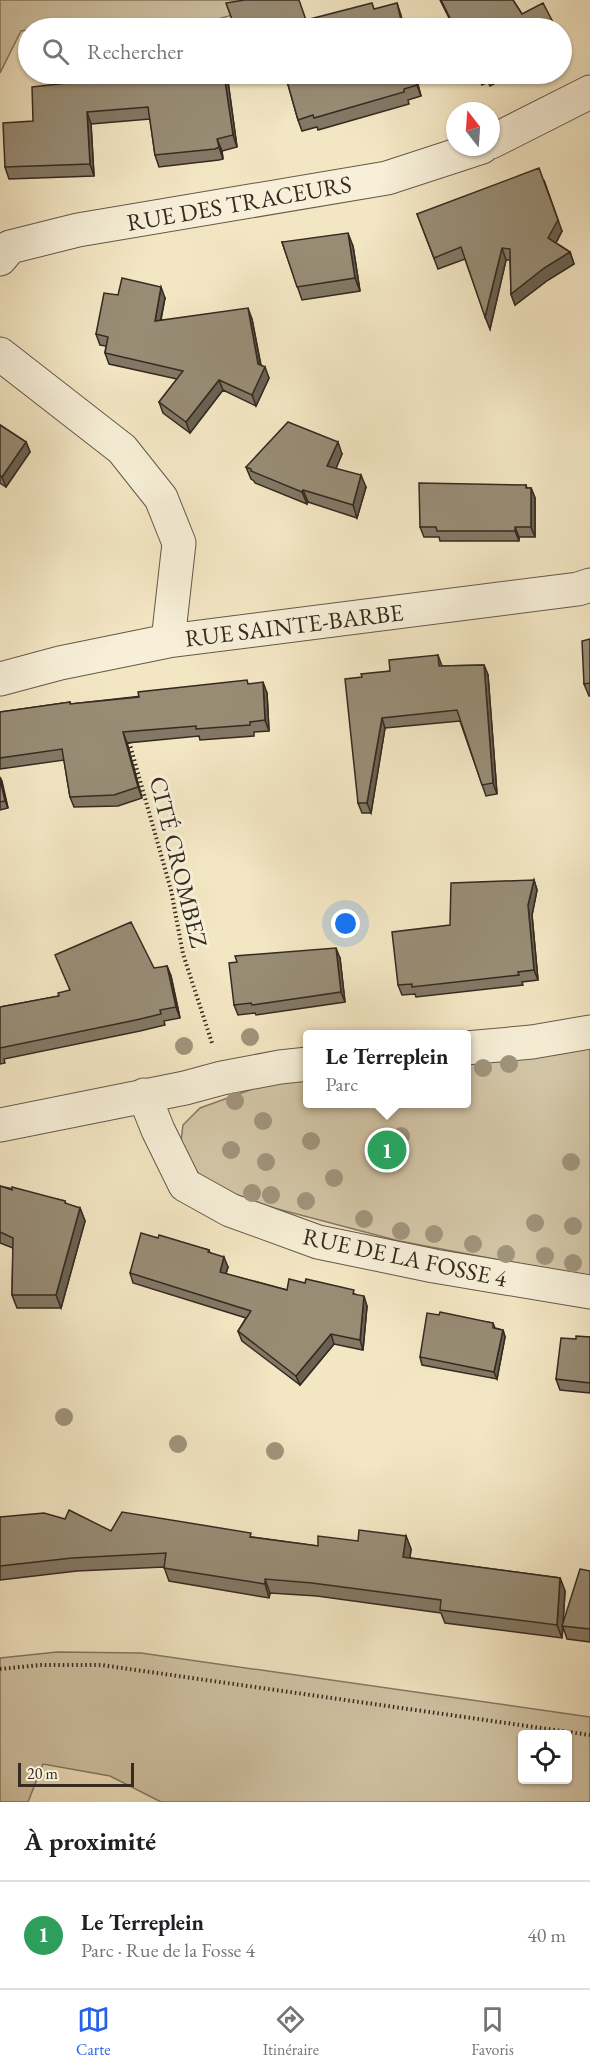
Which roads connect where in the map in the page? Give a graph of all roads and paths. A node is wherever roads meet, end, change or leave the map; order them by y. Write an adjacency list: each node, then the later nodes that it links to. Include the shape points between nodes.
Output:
1 (590, 92): 2 (street)
2 (500, 137)
3 (454, 156): 4 (street, RUE DES TRACEURS, via 387,178 78,230 10,247)
4 (0, 259)
5 (0, 354): 7 (street, via 122,449 161,498 179,543)
6 (590, 585): 7 (street, RUE SAINTE-BARBE)
7 (168, 640): 8 (street, RUE SAINTE-BARBE)
8 (0, 679)
9 (126, 734): 13 (path, CITÉ CROMBEZ, via 171,890 183,954)
10 (590, 1032): 11 (street)
11 (471, 1048)
12 (303, 1065): 13 (street)
13 (222, 1078): 14 (street)
14 (144, 1095): 15 (street); 16 (street, RUE DE LA FOSSE 4, via 185,1185 230,1210 318,1242)
15 (0, 1125)
16 (590, 1292)
17 (0, 1669): 18 (path, via 101,1665)
18 (590, 1736)

